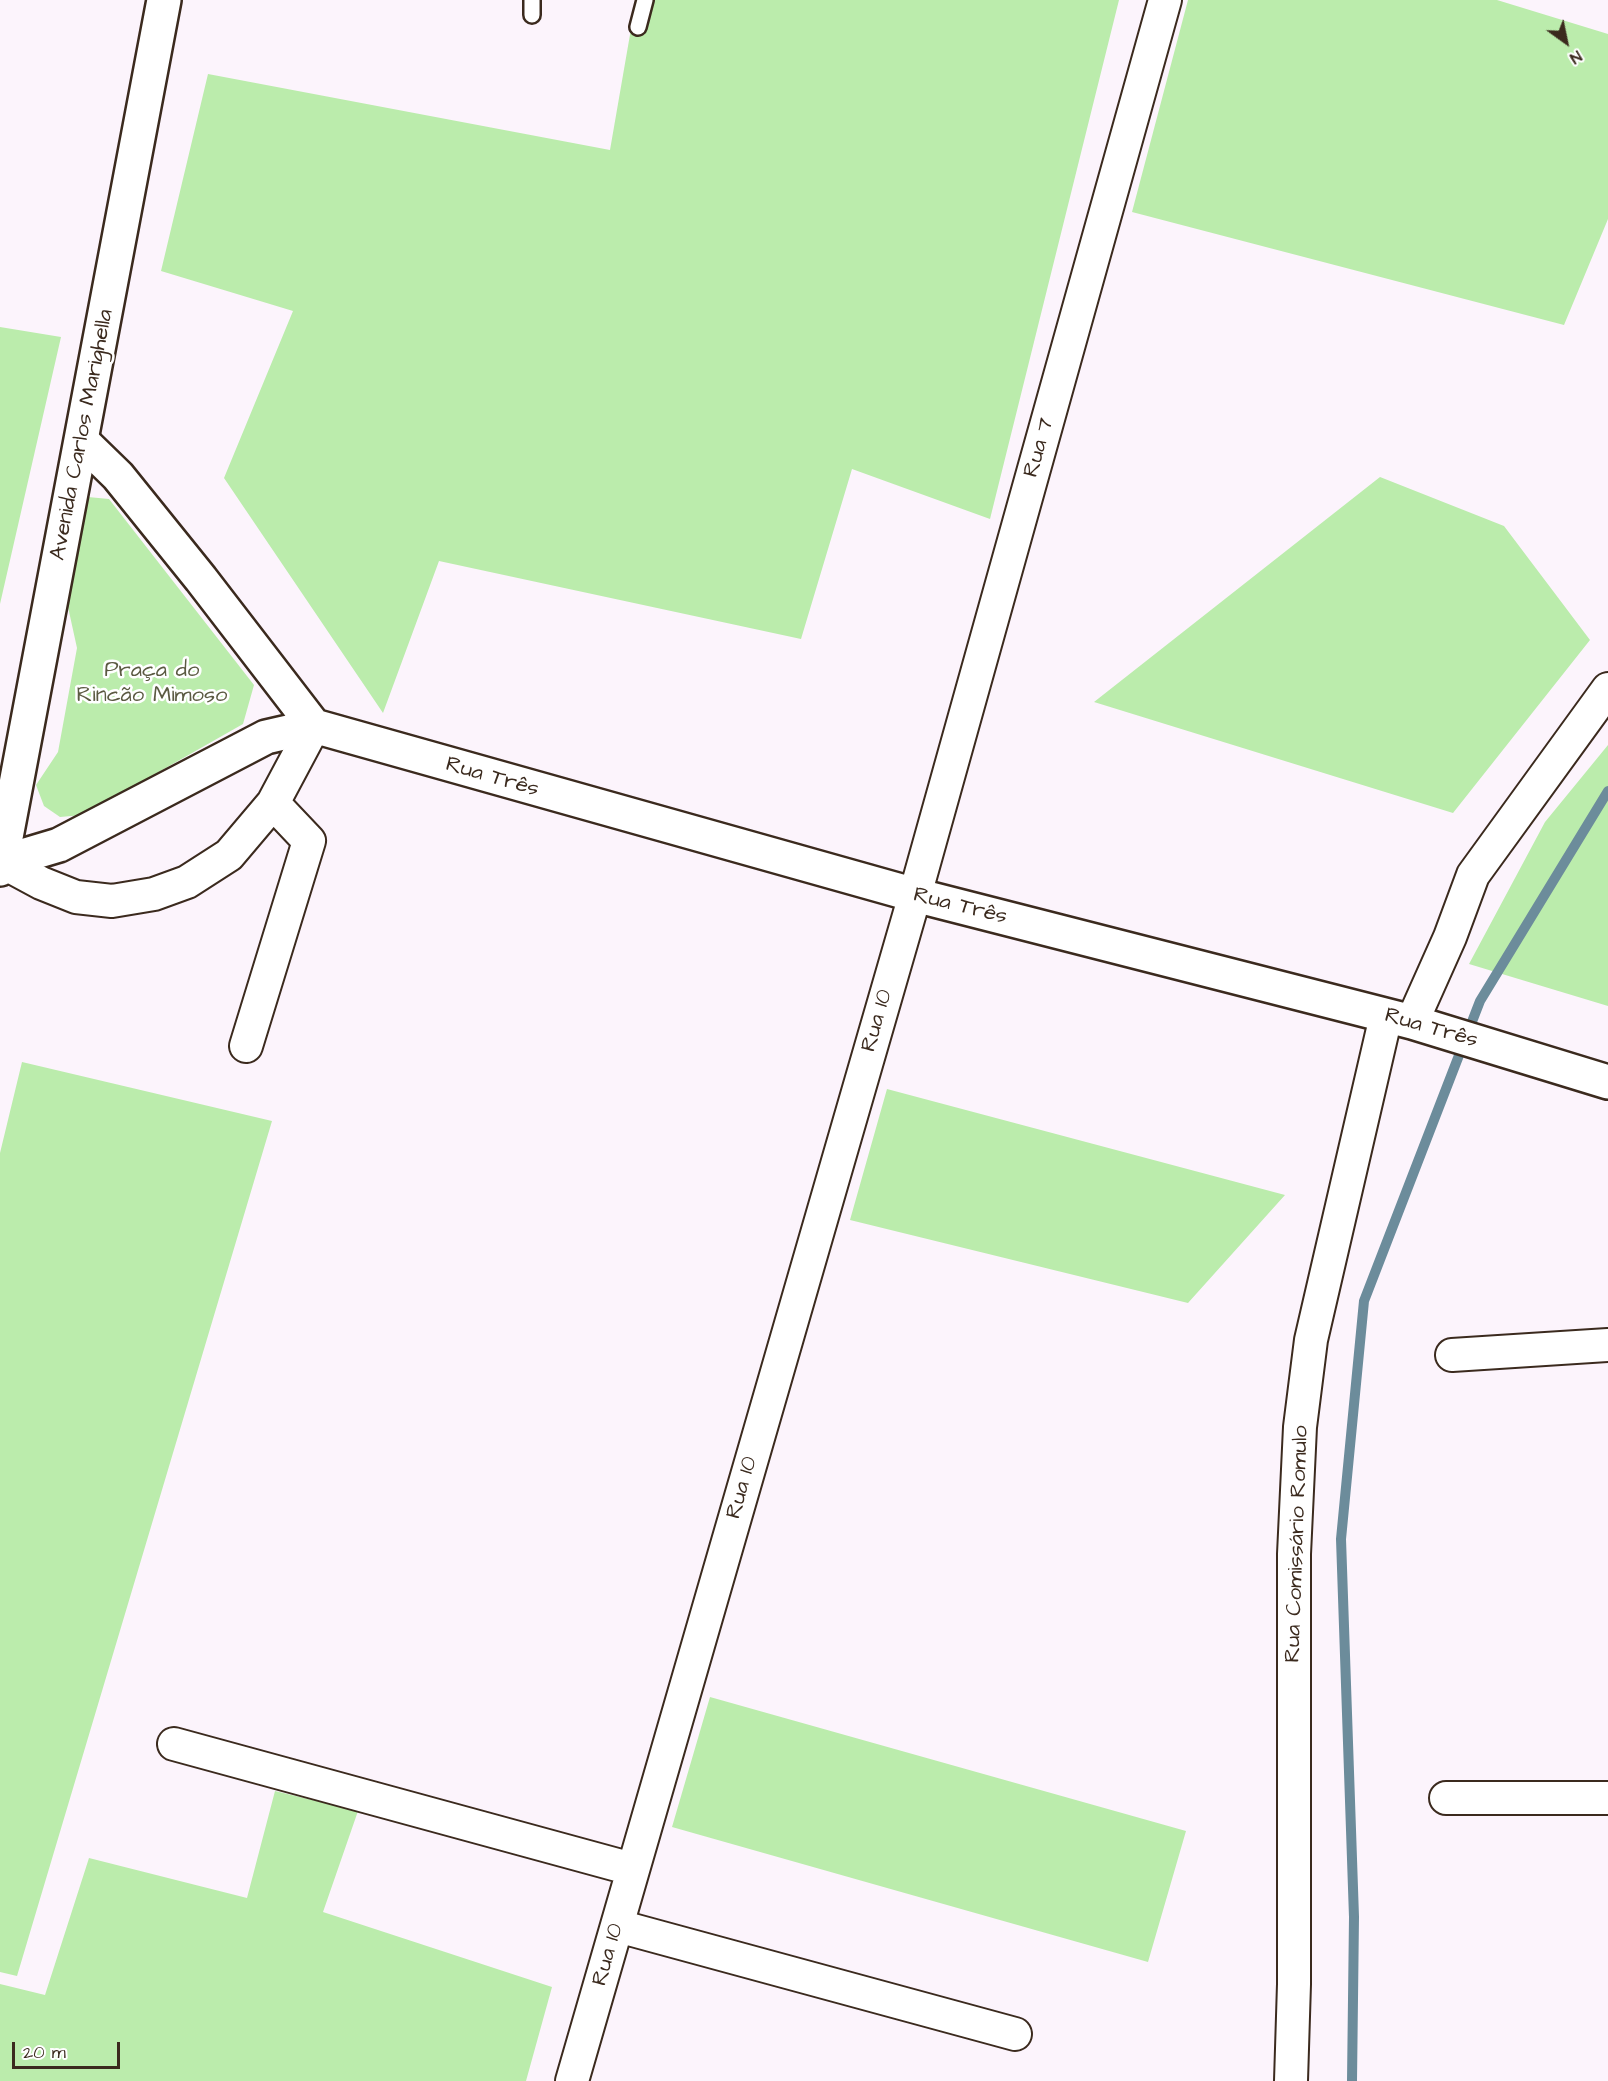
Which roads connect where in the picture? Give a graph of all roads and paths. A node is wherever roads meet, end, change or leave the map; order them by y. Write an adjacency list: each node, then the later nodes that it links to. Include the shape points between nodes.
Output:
1 (164, 0): 5 (main road, Avenida Carlos Marighella)
2 (645, 0): 4 (lane)
3 (1165, 0): 10 (street, Rua 7)
4 (638, 27)
5 (82, 441): 7 (main road, via 118,476); 9 (main road, Avenida Carlos Marighella)
6 (1608, 690): 11 (street, Rua Comissário Romulo, via 1473,875 1450,937)
7 (314, 726): 8 (street); 9 (main road, Rua Três, via 266,737 59,845); 10 (main road, Rua Três)
8 (273, 803): 9 (street, via 229,855 187,882 154,894 112,901 76,897); 12 (street, via 309,841)
9 (1, 865)
10 (915, 896): 11 (main road, Rua Três); 19 (street, Rua 10)
11 (1399, 1019): 13 (main road, Rua Três); 23 (street, Rua Comissário Romulo, via 1311,1340 1300,1427 1294,1554)
12 (246, 1046)
13 (1608, 1082)
14 (1608, 1345): 15 (street)
15 (1452, 1355)
16 (174, 1744): 19 (street)
17 (1446, 1798): 18 (street)
18 (1608, 1798)
19 (632, 1869): 20 (street, Rua 10)
20 (618, 1926): 21 (street); 22 (street, Rua 10)
21 (1016, 2034)
22 (572, 2081)
23 (1291, 2081)

